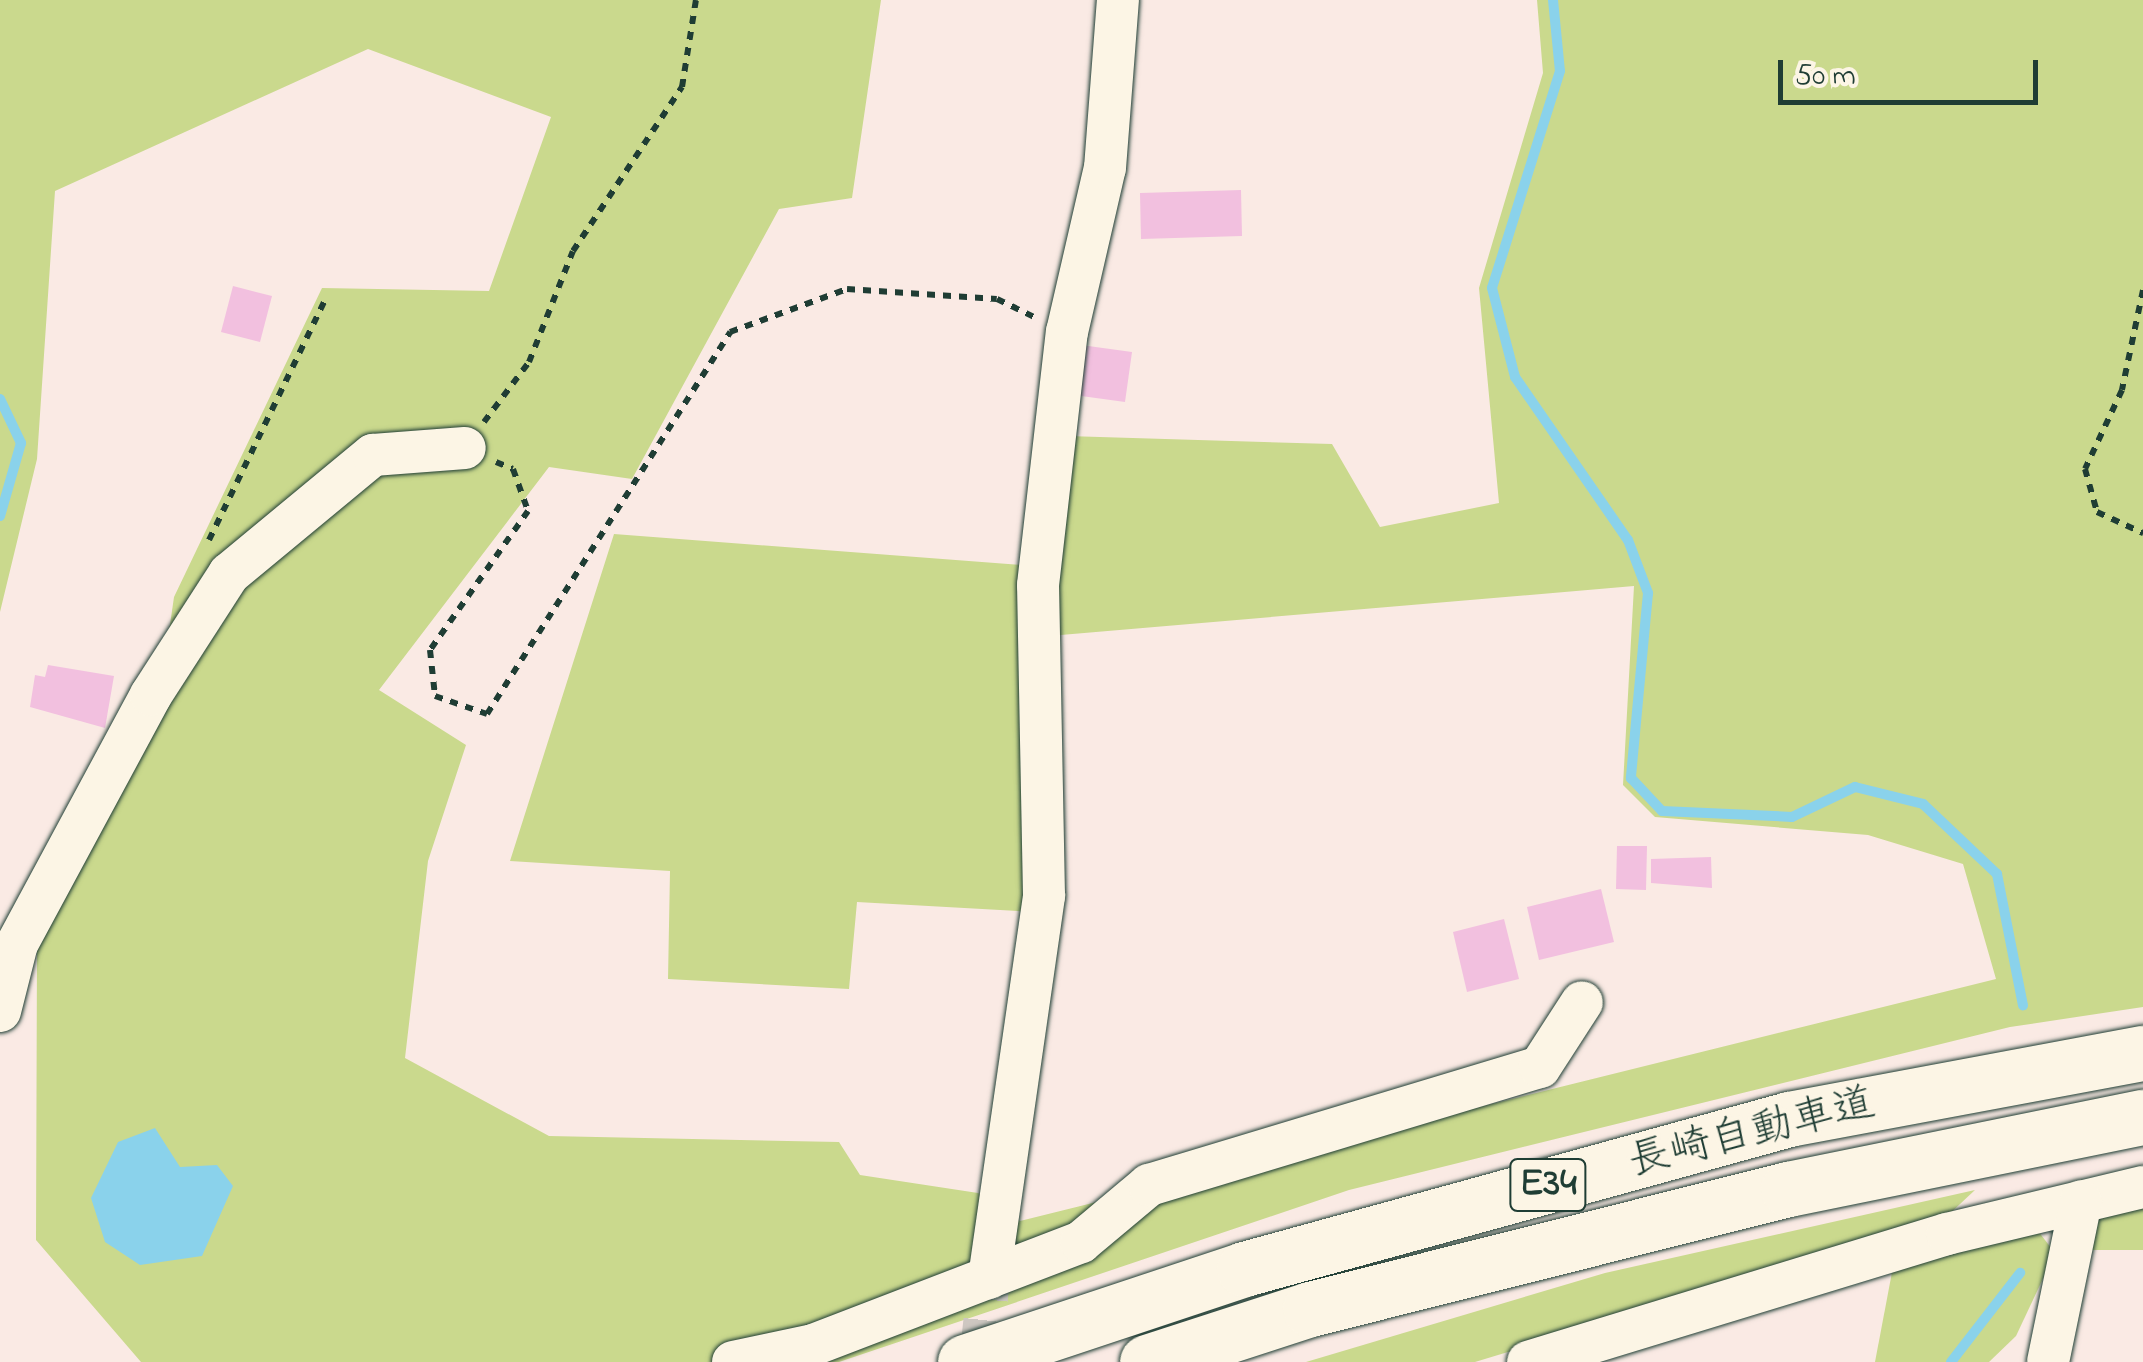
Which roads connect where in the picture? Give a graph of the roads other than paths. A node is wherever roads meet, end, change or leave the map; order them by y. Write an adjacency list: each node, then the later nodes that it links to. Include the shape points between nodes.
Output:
1 (1118, 0): 9 (street, via 1106,168 1067,332 1038,585 1044,896)
2 (465, 448): 4 (street, via 372,455 229,574 151,695 16,944)
3 (1582, 1002): 9 (street, via 1540,1067 1149,1185 1081,1242)
4 (0, 1010)
5 (2143, 1053): 11 (highway, 長崎自動車道 / E34, via 1789,1118 1244,1268)
6 (2143, 1117): 12 (highway, 長崎自動車道 / E34, via 1788,1189 1310,1310)
7 (2143, 1187): 8 (street)
8 (2082, 1201): 13 (street); 14 (street)
9 (989, 1278): 10 (street, via 813,1345)
10 (733, 1362)
11 (965, 1362)
12 (1148, 1362)
13 (1528, 1362)
14 (2048, 1362)

